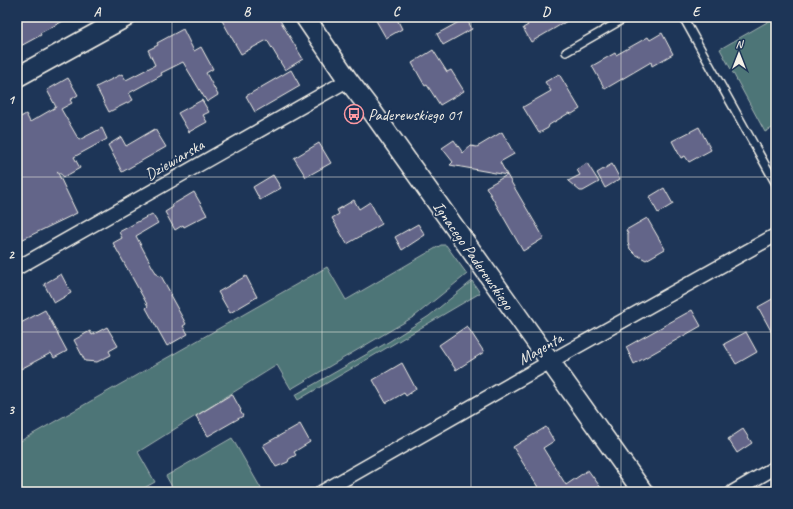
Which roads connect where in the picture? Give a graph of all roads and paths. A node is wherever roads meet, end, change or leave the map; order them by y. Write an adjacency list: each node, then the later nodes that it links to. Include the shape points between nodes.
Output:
1 (126, 17): 6 (street)
2 (306, 17): 7 (street, Ignacego Paderewskiego)
3 (627, 17): 5 (lane)
4 (683, 17): 8 (lane)
5 (566, 52)
6 (17, 77)
7 (348, 80): 10 (street, Dziewiarska); 11 (street, Ignacego Paderewskiego)
8 (776, 184)
9 (776, 235): 11 (street, Magenta)
10 (17, 268)
11 (550, 362): 13 (street, Magenta); 14 (street, Ignacego Paderewskiego)
12 (776, 467): 15 (street)
13 (322, 492)
14 (643, 492)
15 (733, 492)

